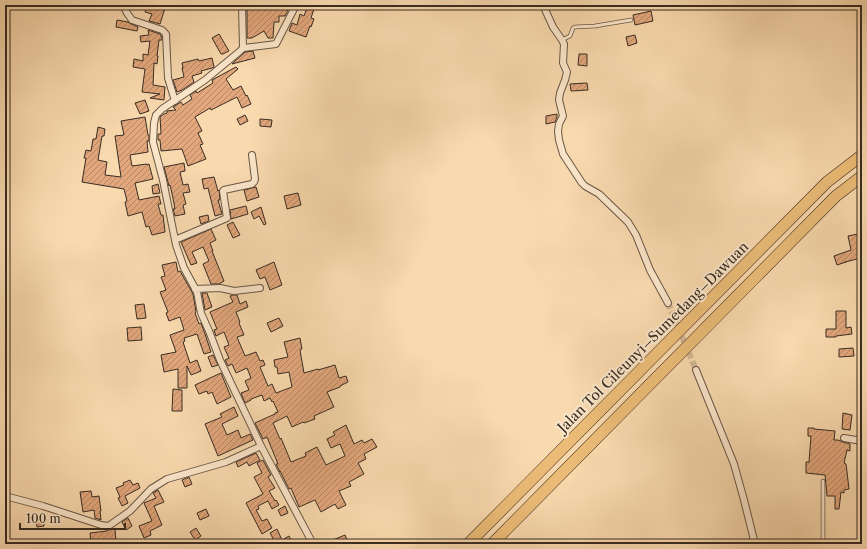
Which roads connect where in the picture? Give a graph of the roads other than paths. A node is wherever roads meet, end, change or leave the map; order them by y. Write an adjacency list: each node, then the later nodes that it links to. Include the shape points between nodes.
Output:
1 (123, 5): 8 (street, via 132,20 162,30 166,34 168,78)
2 (242, 5): 7 (street)
3 (296, 5): 7 (street, via 276,44)
4 (544, 5): 6 (street, via 553,27)
5 (631, 20): 6 (lane, via 575,27 570,36)
6 (562, 40): 15 (street, via 567,72 560,93 563,116 558,131 563,154 582,183 599,194 632,228)
7 (243, 48): 8 (street)
8 (175, 101): 12 (street, via 156,115 153,142)
9 (252, 155): 12 (street, via 254,182 223,191 227,219)
10 (862, 155): 23 (highway, Jalan Tol Cileunyi–Sumedang–Dawuan, via 827,182)
11 (862, 176): 24 (highway, via 836,196)
12 (175, 240): 14 (street, via 184,268)
13 (260, 288): 14 (street)
14 (195, 289): 19 (street, via 220,360)
15 (668, 303)
16 (696, 370): 25 (street, via 734,464)
17 (844, 438): 18 (street)
18 (862, 441)
19 (261, 446): 21 (street, via 226,462 167,479 152,489 130,511 107,526); 22 (street)
20 (823, 481): 26 (lane)
21 (5, 496)
22 (313, 544)
23 (468, 544)
24 (492, 544)
25 (755, 544)
26 (822, 544)

